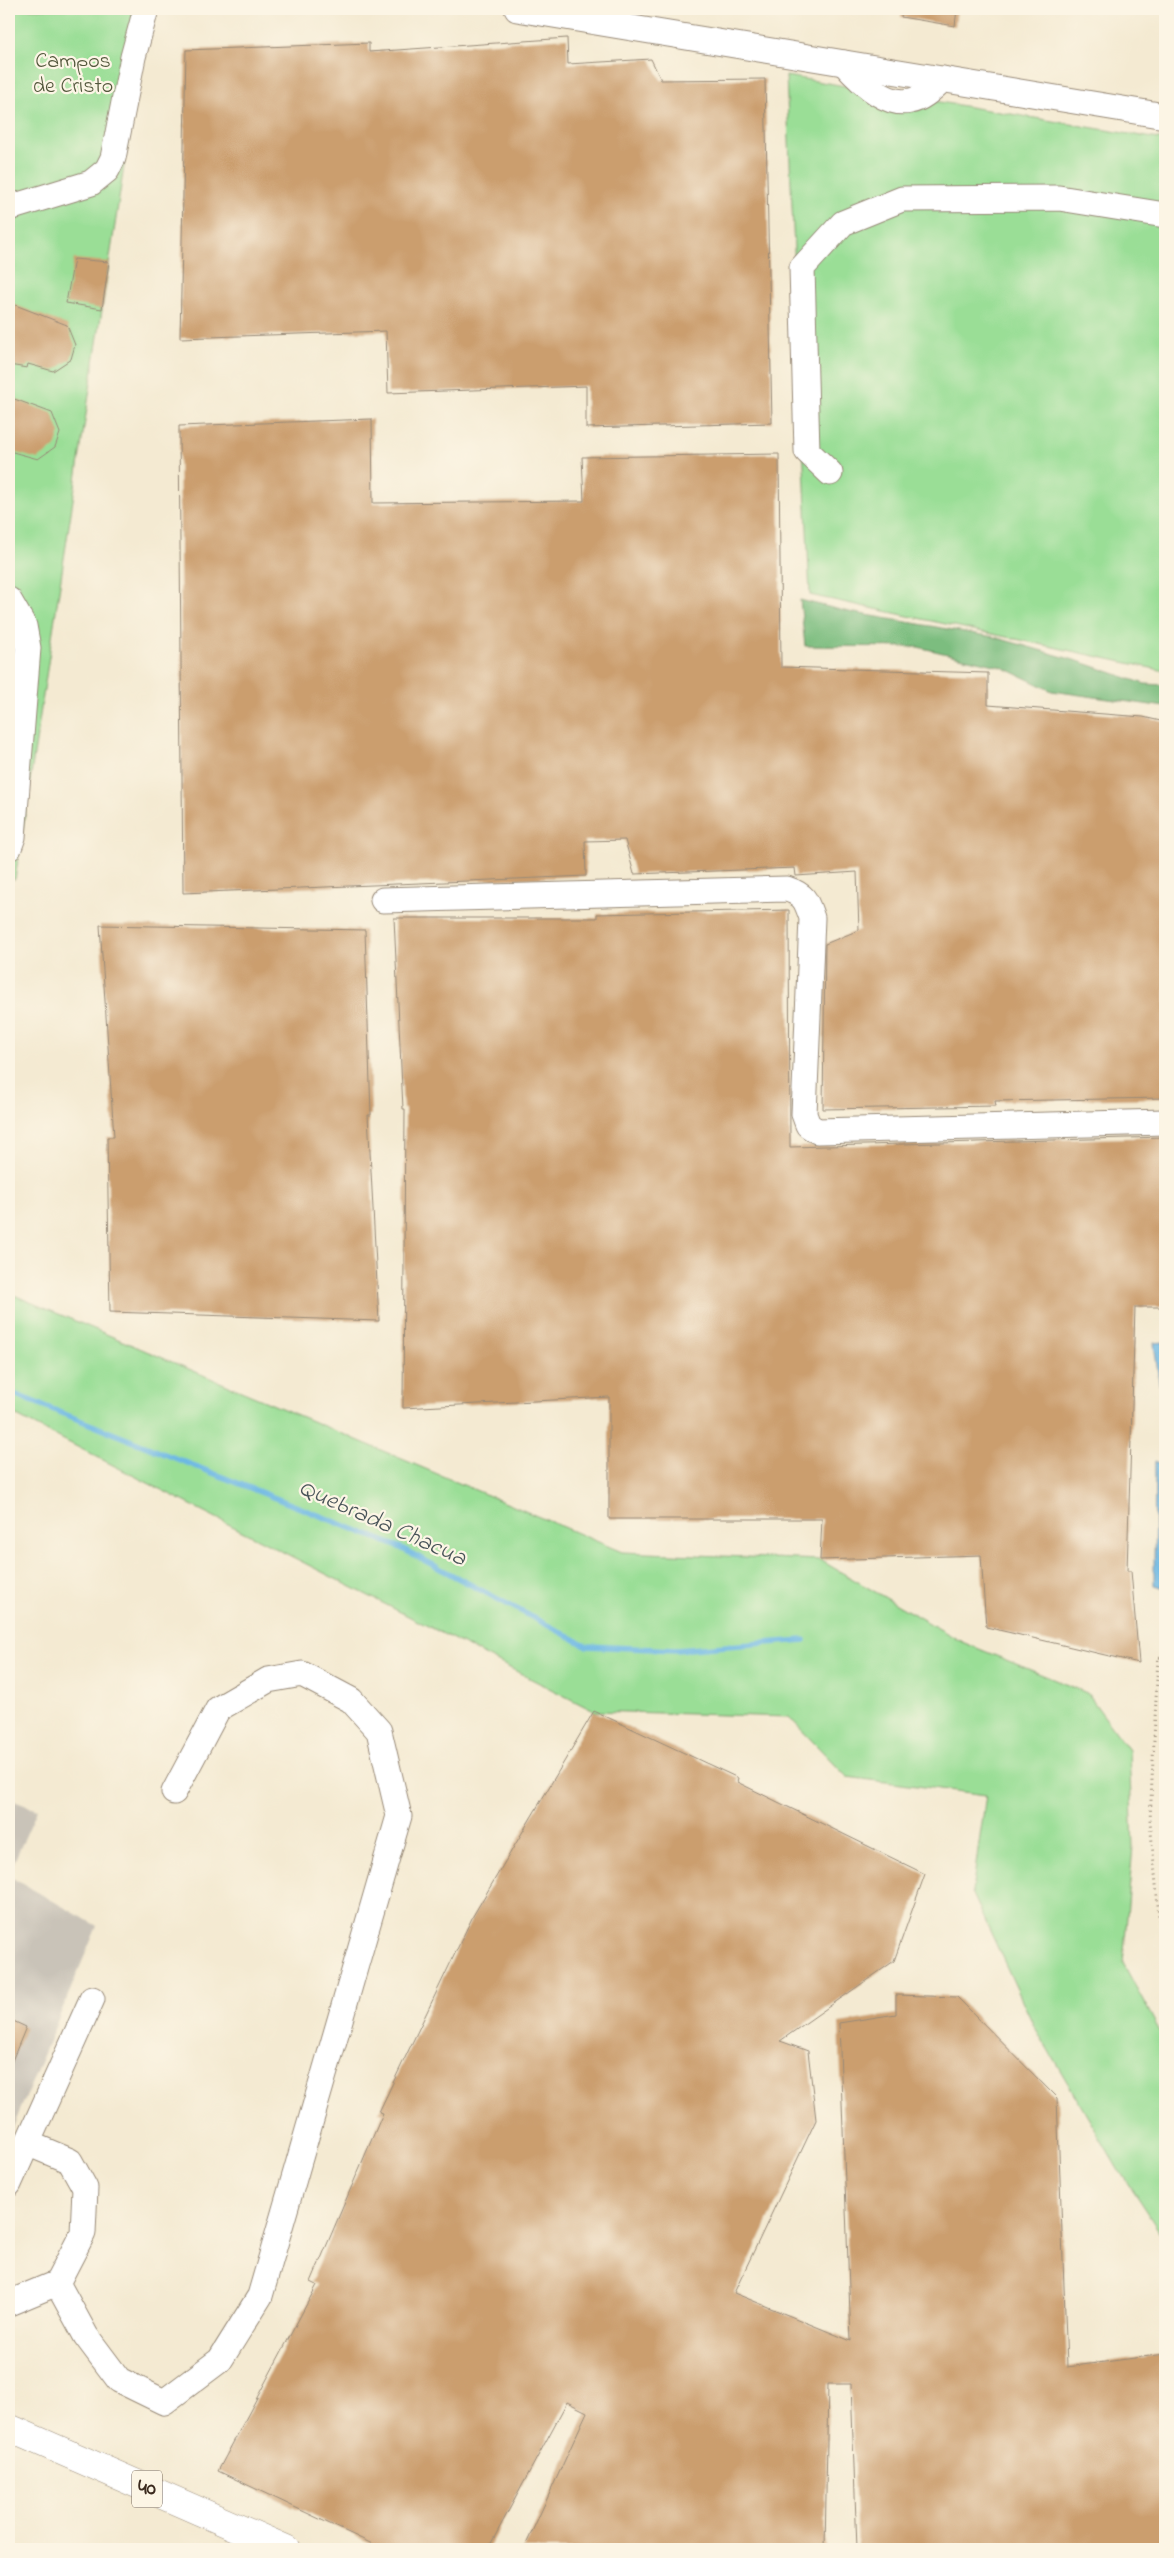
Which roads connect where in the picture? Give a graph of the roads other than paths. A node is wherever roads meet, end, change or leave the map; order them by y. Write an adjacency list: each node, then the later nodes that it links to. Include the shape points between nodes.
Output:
1 (146, 9): 4 (street, via 133,57 114,158 107,170 92,183)
2 (517, 9): 3 (street)
3 (1160, 116)
4 (9, 208)
5 (1165, 214): 6 (street, via 1059,198 902,199 843,223 802,268 807,451)
6 (830, 473)
7 (9, 600): 8 (street, via 24,626 28,648 13,837)
8 (9, 848)
9 (383, 900): 10 (street, via 793,891 806,902 812,918 804,1114 808,1125 817,1131)
10 (1165, 1122)
11 (174, 1792): 15 (street, via 218,1709 268,1680 302,1674 351,1700 379,1731 400,1816 260,2296 220,2360 164,2402 119,2380 86,2336)
12 (92, 2000): 13 (street)
13 (28, 2143): 14 (street); 15 (street, via 70,2161 85,2188 83,2233)
14 (9, 2184)
15 (58, 2283): 16 (street)
16 (9, 2303)
17 (9, 2428): 18 (main road, 40)
18 (286, 2549)

